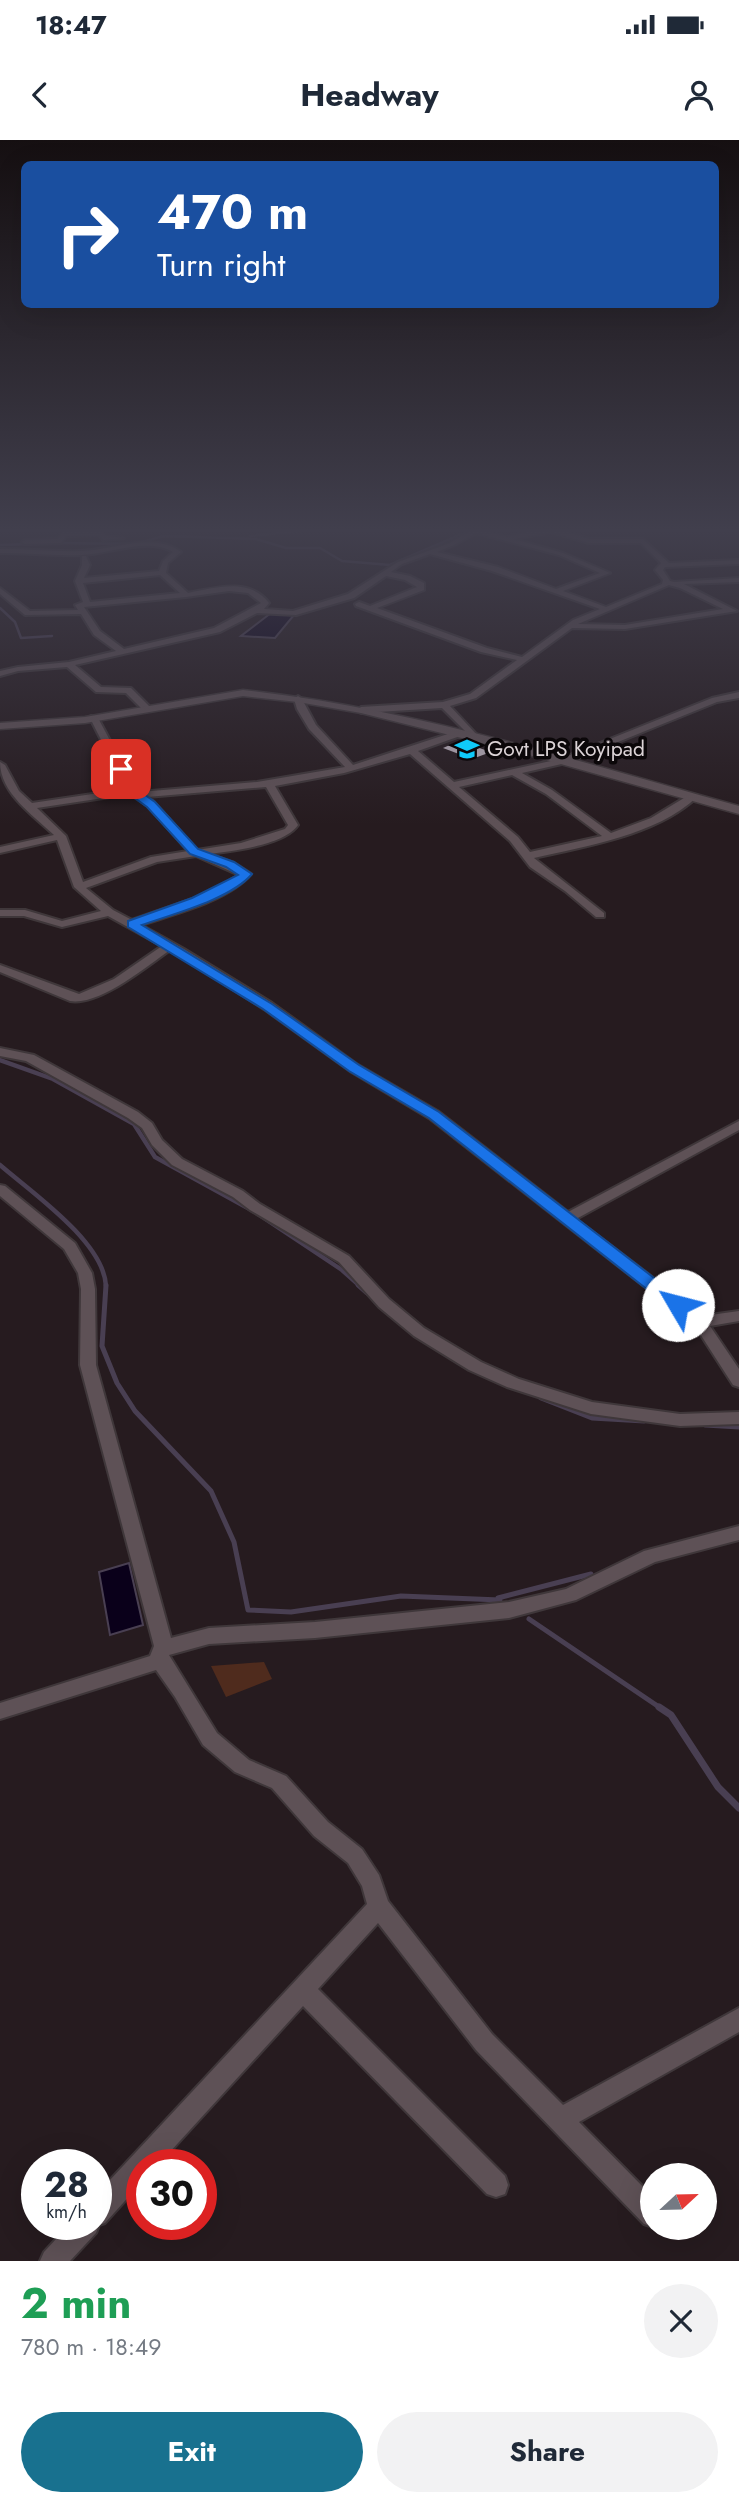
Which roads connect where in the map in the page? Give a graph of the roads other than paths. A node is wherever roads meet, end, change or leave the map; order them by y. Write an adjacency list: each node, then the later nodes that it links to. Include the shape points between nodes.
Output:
1 (93, 627): 5 (street)
2 (223, 627): 5 (street)
3 (422, 627): 6 (street)
4 (567, 627): 6 (street)
5 (121, 651): 7 (street)
6 (522, 659): 11 (street, via 473,696)
7 (69, 664): 8 (street); 12 (street, via 99,690 128,690)
8 (0, 674)
9 (739, 695): 19 (street, via 715,700)
10 (298, 699): 12 (street, via 243,693); 13 (street); 21 (street, via 309,723)
11 (444, 705): 13 (street); 17 (street)
12 (147, 709): 14 (street)
13 (361, 710): 16 (street)
14 (94, 718): 15 (street); 26 (street)
15 (0, 726)
16 (457, 734): 17 (street); 18 (street)
17 (475, 738): 19 (street)
18 (412, 751): 21 (street); 24 (street)
19 (563, 761): 22 (street); 28 (street)
20 (0, 765): 25 (street)
21 (349, 768): 23 (street)
22 (515, 773): 24 (street); 32 (street)
23 (269, 783): 26 (street); 34 (street, via 293,828 253,844)
24 (453, 785): 35 (street)
25 (15, 792): 27 (street); 29 (street)
26 (136, 793): 29 (street); 34 (street)
27 (0, 794)
28 (692, 797): 30 (street); 32 (street, via 660,819)
29 (31, 806): 31 (street)
30 (739, 810)
31 (61, 836): 33 (street); 36 (street)
32 (610, 837): 35 (street)
33 (0, 850)
34 (194, 852): 36 (street, via 133,865); 40 (street, via 246,874 197,901)
35 (527, 856): 39 (street)
36 (79, 887): 37 (street)
37 (110, 912): 38 (street, via 62,924); 40 (street)
38 (0, 913)
39 (600, 915)
40 (132, 924): 41 (street)
41 (170, 945): 42 (street, via 110,985 81,998); 46 (street, via 268,1006 354,1068 434,1115)
42 (0, 968)
43 (0, 1052): 50 (street, via 30,1058 133,1115 177,1162 344,1259 384,1304 475,1366 591,1408 680,1420)
44 (739, 1125): 46 (street)
45 (0, 1189): 52 (street, via 71,1247 85,1273 88,1365)
46 (565, 1219): 48 (street)
47 (739, 1316): 48 (street)
48 (700, 1322): 49 (street)
49 (739, 1381)
50 (739, 1418)
51 (739, 1533): 52 (street, via 650,1556 570,1595 528,1607 315,1630 209,1636)
52 (162, 1654): 53 (street); 54 (street, via 210,1739 242,1766 279,1782 321,1829 355,1856 372,1882)
53 (0, 1712)
54 (379, 1907): 55 (street); 57 (street, via 484,2042)
55 (303, 1990): 58 (street); 59 (street)
56 (739, 2019): 57 (street)
57 (560, 2120): 60 (street)
58 (496, 2185)
59 (112, 2197)
60 (640, 2202)
61 (72, 2240): 62 (street)
62 (53, 2261)

